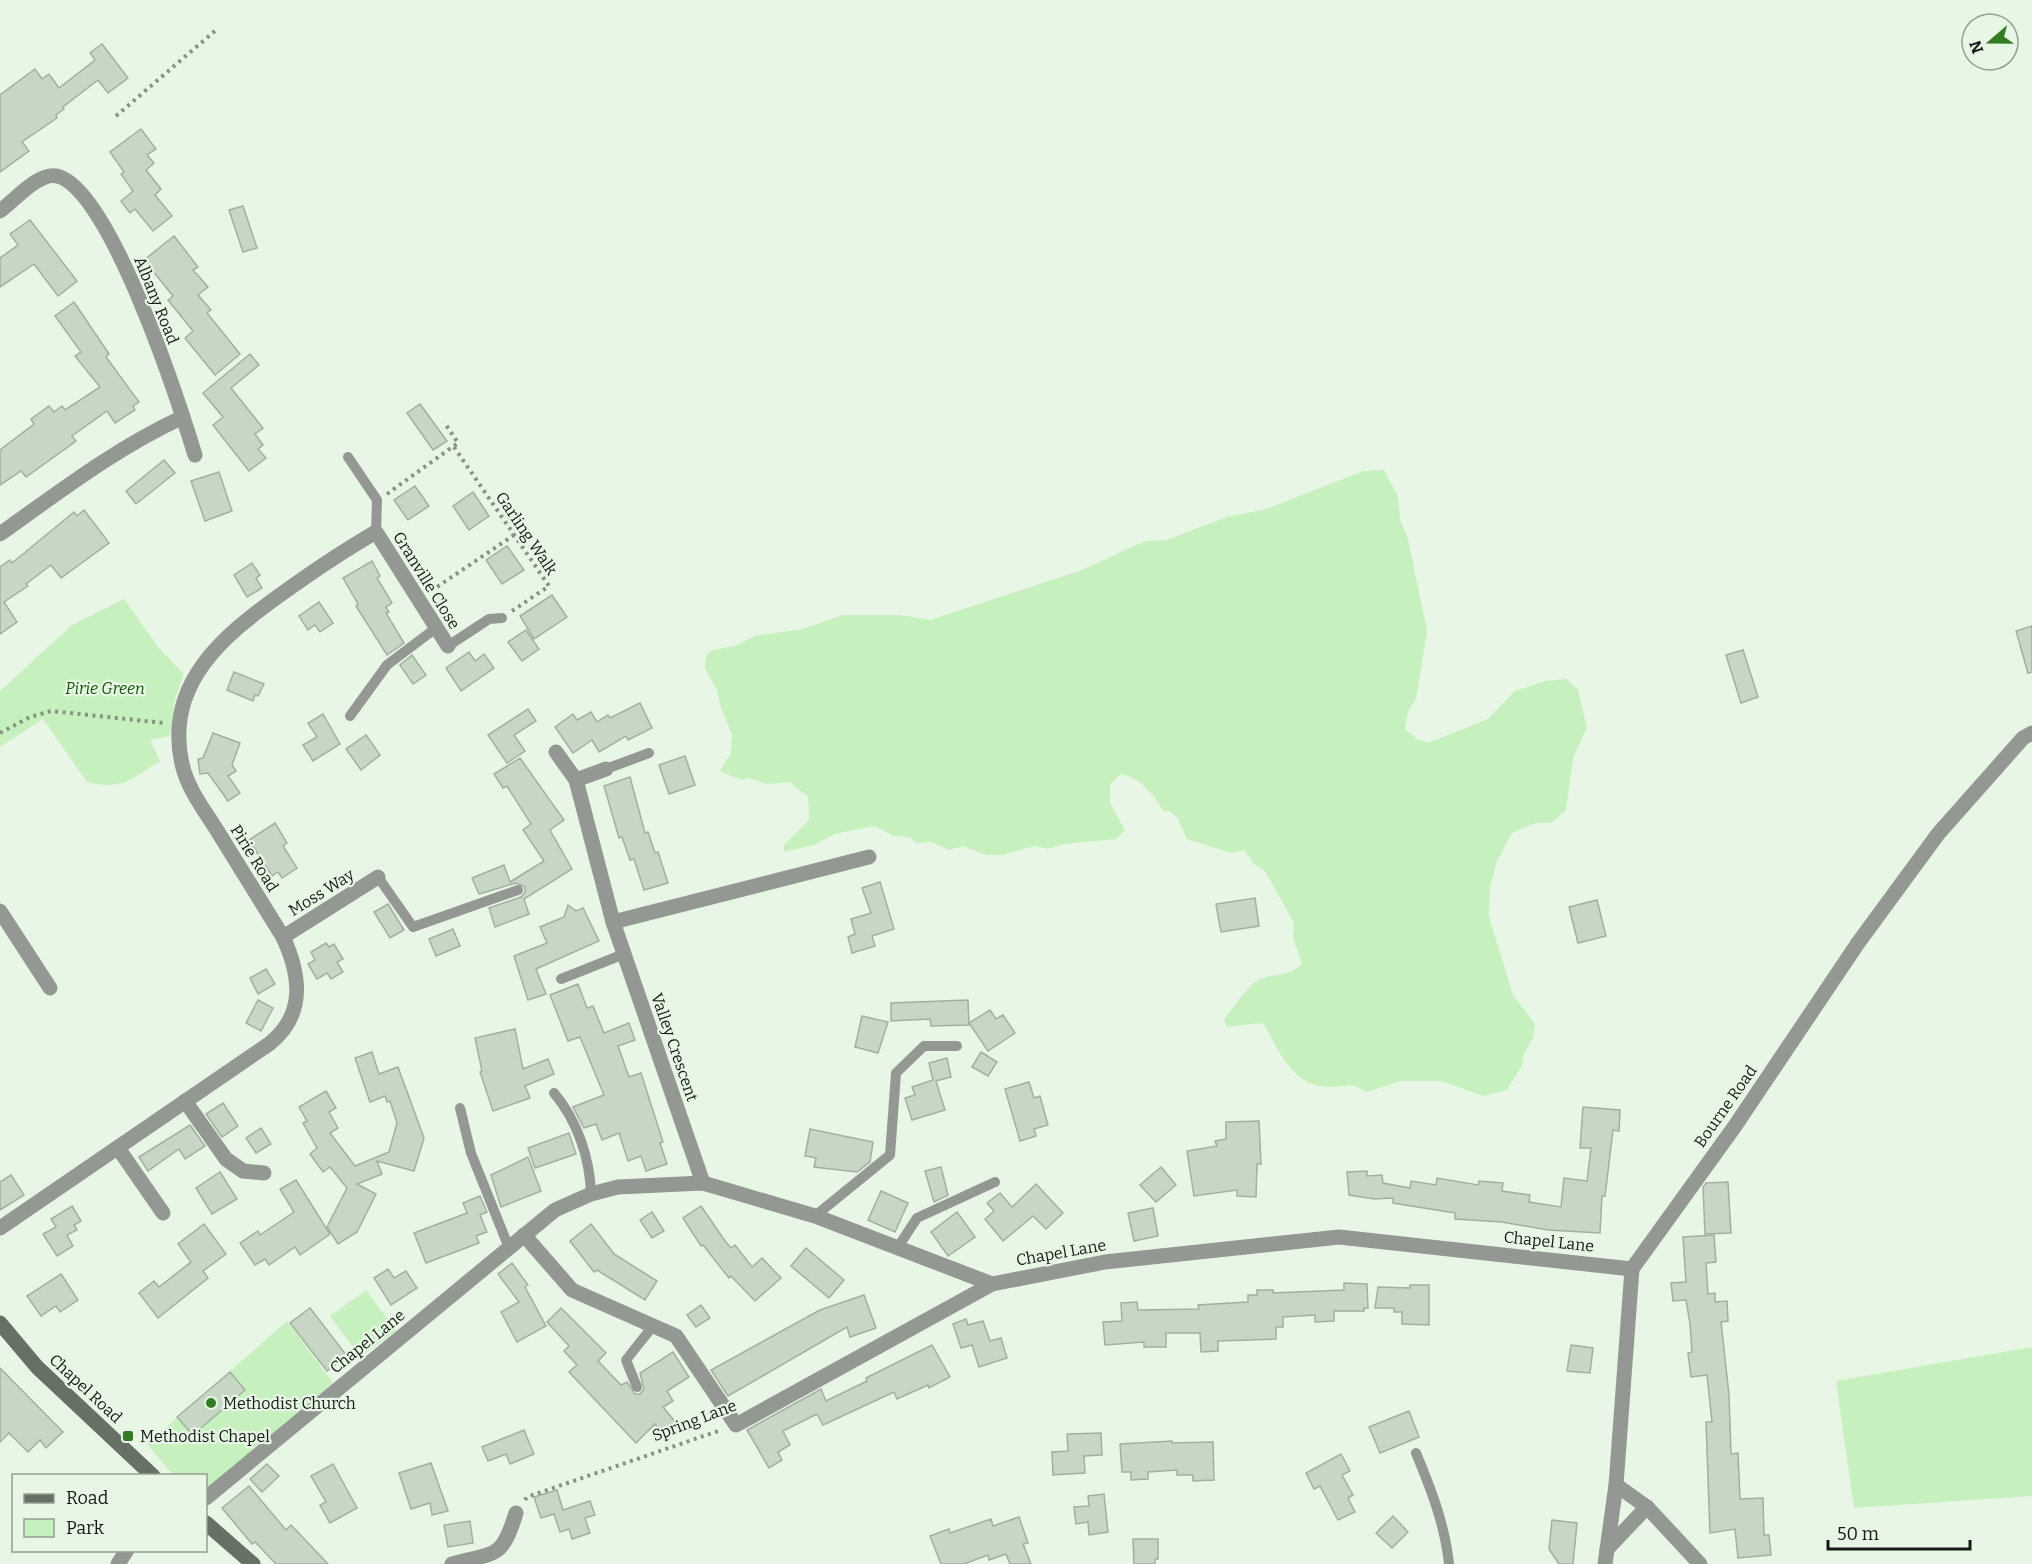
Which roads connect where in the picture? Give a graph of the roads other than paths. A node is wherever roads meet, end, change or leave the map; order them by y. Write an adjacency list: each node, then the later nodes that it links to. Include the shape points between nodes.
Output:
1 (0, 211): 2 (street, Albany Road, via 38,181 55,175 70,181 96,214 130,275)
2 (183, 417): 3 (street, Albany Road); 6 (street, via 108,457)
3 (195, 455)
4 (348, 457): 5 (lane, via 377,500)
5 (376, 532): 8 (street, Granville Close); 21 (street, Pirie Road, via 330,559 238,625 191,683 178,724 182,765 193,793)
6 (0, 534)
7 (502, 618): 9 (lane, via 489,619)
8 (436, 628): 9 (street, Granville Close); 10 (lane, via 387,665)
9 (448, 646)
10 (350, 716)
11 (2032, 733): 40 (street, Bourne Road, via 2023,738 1938,834)
12 (556, 752): 15 (street, Valley Crescent)
13 (649, 753): 14 (lane)
14 (606, 769): 15 (street)
15 (576, 780): 20 (street, Valley Crescent)
16 (869, 857): 20 (street)
17 (378, 878): 18 (lane, via 413,927); 21 (street, Moss Way)
18 (518, 890)
19 (0, 911): 24 (street)
20 (613, 922): 22 (street, Valley Crescent)
21 (283, 937): 27 (street, Pirie Road, via 296,978 297,999 292,1018 275,1039)
22 (624, 954): 23 (lane); 32 (street, Valley Crescent)
23 (561, 979)
24 (50, 987)
25 (957, 1046): 35 (lane, via 924,1046 896,1073 890,1155)
26 (554, 1093): 33 (lane, via 580,1138 591,1169)
27 (185, 1101): 29 (street, Pirie Road); 30 (street, via 226,1159 243,1171)
28 (460, 1108): 39 (lane, via 471,1153)
29 (118, 1148): 34 (street); 36 (street, Pirie Road)
30 (264, 1173)
31 (994, 1182): 38 (lane, via 917,1218)
32 (703, 1183): 33 (street, Chapel Lane, via 618,1187); 35 (street, Chapel Lane)
33 (591, 1194): 37 (street, Chapel Lane, via 555,1210)
34 (163, 1213)
35 (815, 1216): 38 (street, Chapel Lane)
36 (0, 1228)
37 (524, 1234): 39 (street, Chapel Lane); 43 (street, via 572,1290)
38 (898, 1247): 41 (street, Chapel Lane)
39 (509, 1248): 48 (street, Chapel Lane)
40 (1632, 1269): 41 (street, Chapel Lane, via 1339,1237 1105,1262); 47 (street)
41 (992, 1284): 43 (street, Spring Lane, via 736,1425 676,1336)
42 (0, 1323): 46 (street, Chapel Road, via 37,1367)
43 (653, 1326): 44 (lane, via 626,1360)
44 (637, 1387)
45 (1416, 1453): 55 (lane, via 1447,1539)
46 (151, 1474)
47 (1616, 1485): 49 (street); 52 (street)
48 (207, 1497)
49 (1647, 1507): 52 (street); 56 (street)
50 (516, 1513): 54 (street, via 507,1543 495,1552)
51 (207, 1524): 53 (street)
52 (1606, 1556)
53 (253, 1564)
54 (452, 1564)
55 (1449, 1564)
56 (1700, 1564)

